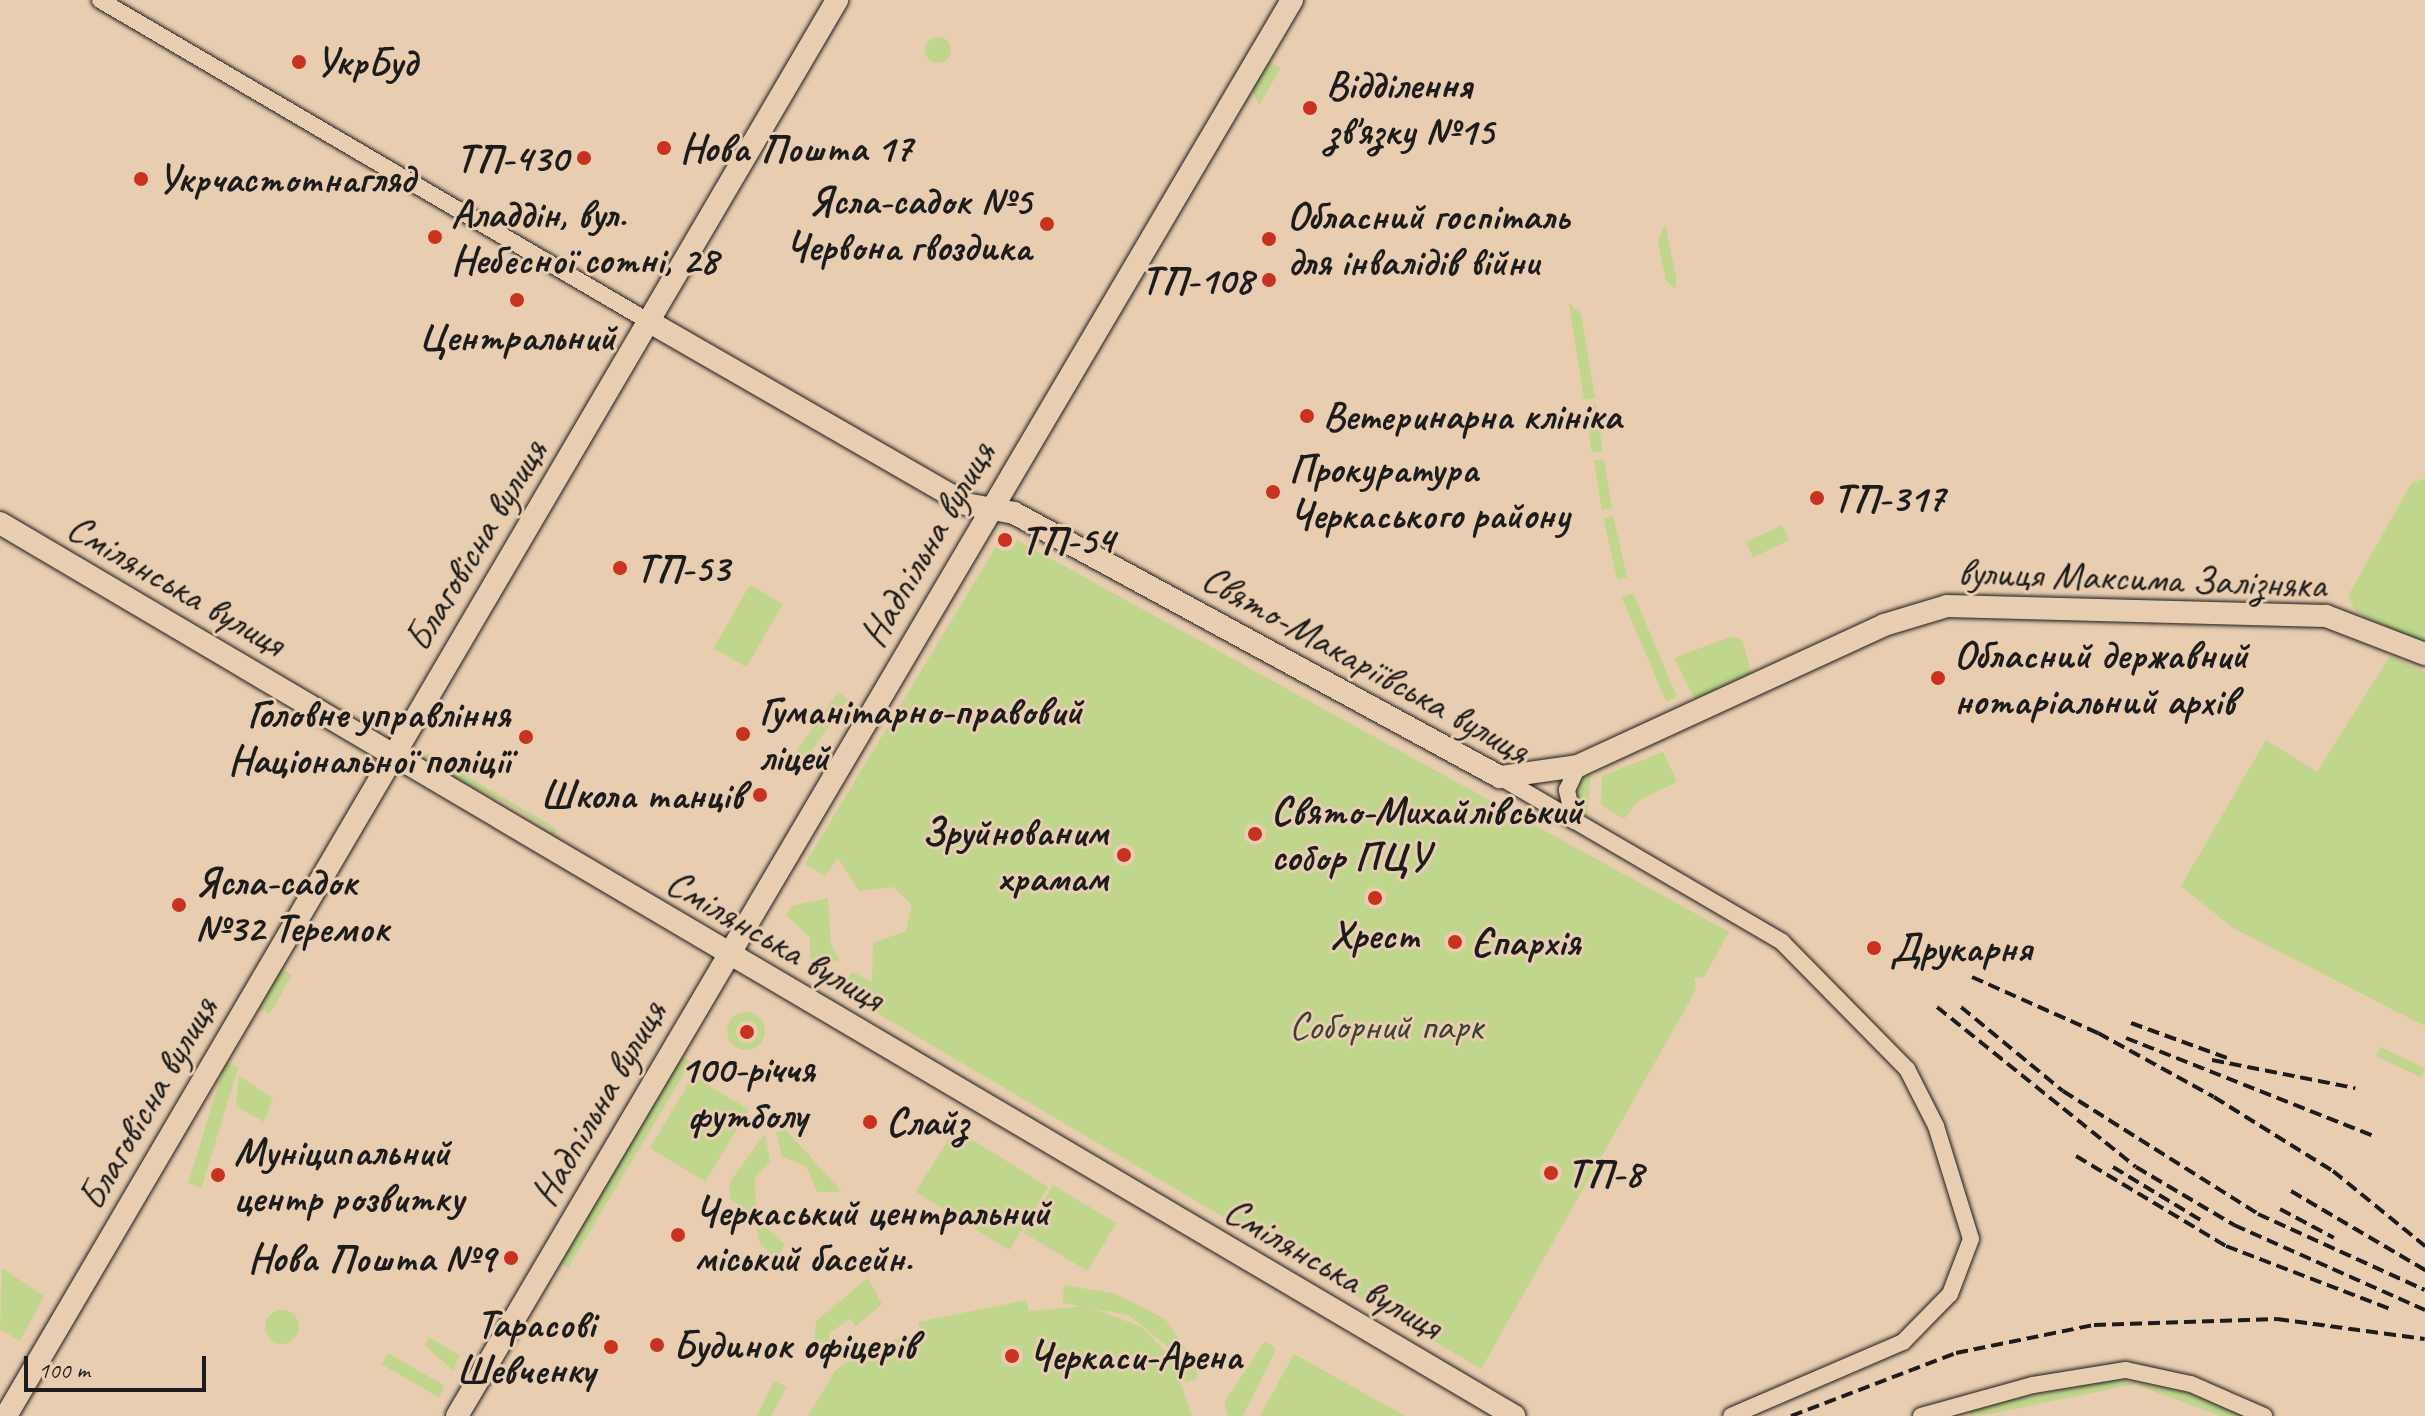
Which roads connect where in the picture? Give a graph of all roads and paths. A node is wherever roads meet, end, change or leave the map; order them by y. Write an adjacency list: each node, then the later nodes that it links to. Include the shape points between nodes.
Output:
1 (100, 0): 4 (street)
2 (837, 0): 4 (main road, Благовісна вулиця)
3 (1292, 0): 5 (main road, Надпільна вулиця)
4 (648, 321): 5 (main road, Свято-Макаріївська вулиця); 8 (main road, Благовісна вулиця)
5 (988, 510): 10 (main road, Свято-Макаріївська вулиця, via 1014,513); 12 (main road, Надпільна вулиця)
6 (0, 523): 8 (main road, Смілянська вулиця)
7 (2425, 654): 9 (main road, вулиця Максима Залізняка, via 2326,616 1947,606 1884,625)
8 (392, 755): 12 (main road, Смілянська вулиця); 13 (main road, Благовісна вулиця)
9 (1578, 766): 10 (main road, вулиця Максима Залізняка); 11 (street, via 1567,790)
10 (1500, 777): 11 (street, Свято-Макаріївська вулиця)
11 (1574, 821): 16 (street, Свято-Макаріївська вулиця, via 1759,925 1836,993 1916,1080 1968,1221 1966,1268 1909,1338)
12 (727, 954): 14 (main road, Надпільна вулиця); 15 (main road, Смілянська вулиця)
13 (6, 1416)
14 (457, 1416)
15 (1514, 1416)
16 (1731, 1416)
17 (1921, 1416): 18 (street, via 2033,1385 2126,1370 2207,1389)
18 (2264, 1416)

